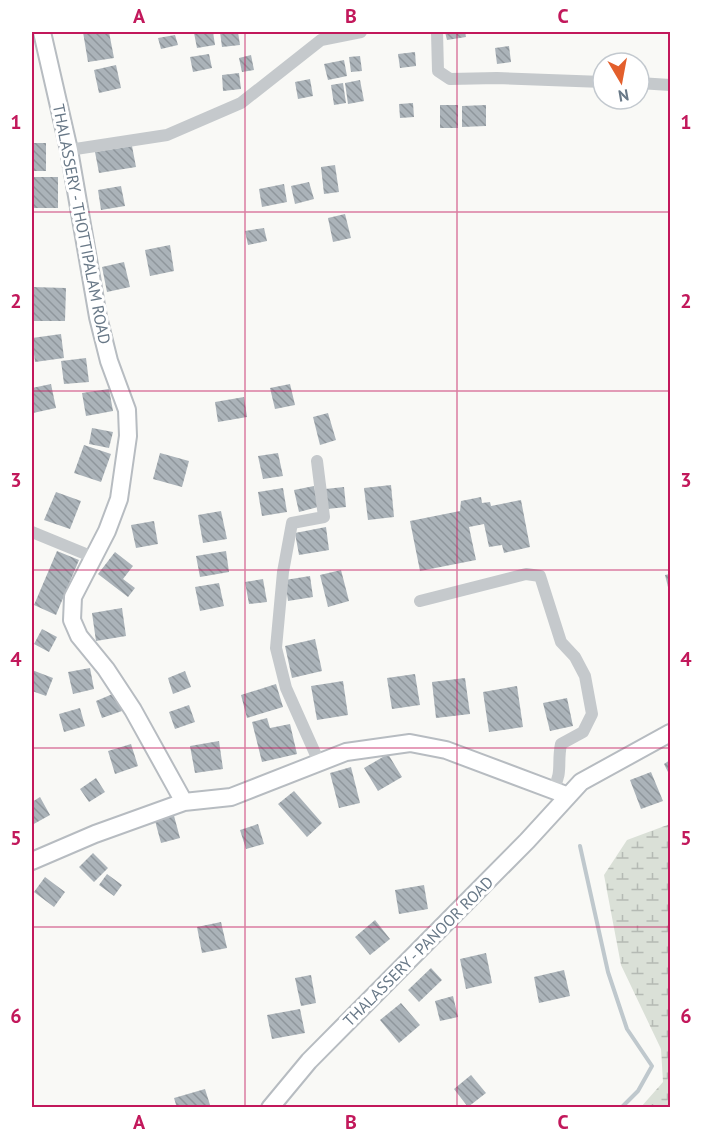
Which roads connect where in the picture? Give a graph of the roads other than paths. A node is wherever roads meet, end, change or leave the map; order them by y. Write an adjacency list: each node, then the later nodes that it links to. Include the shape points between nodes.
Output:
1 (42, 32): 8 (main road, THALASSERY - THOTTIPALAM ROAD)
2 (361, 32): 4 (street)
3 (436, 32): 5 (street, via 438,71 450,79)
4 (319, 36): 8 (street, via 241,103 167,135)
5 (591, 82)
6 (651, 84): 7 (street)
7 (670, 85)
8 (69, 150): 11 (main road, THALASSERY - THOTTIPALAM ROAD, via 98,317 127,410 128,436 119,499)
9 (317, 461): 14 (street, via 324,517 292,523 276,648 286,688)
10 (32, 532): 11 (street)
11 (93, 557): 16 (main road, THALASSERY - THOTTIPALAM ROAD, via 74,597 72,620 79,636 133,710)
12 (420, 601): 15 (street, via 525,574 540,576 561,642 585,676 592,714 584,732 561,744)
13 (670, 733): 15 (main road, THALASSERY - PANOOR ROAD)
14 (319, 762): 15 (main road, via 346,752 410,743 446,750); 16 (main road, via 231,797)
15 (560, 792): 18 (main road, THALASSERY - PANOOR ROAD, via 527,841 309,1061)
16 (184, 802): 17 (main road)
17 (32, 861)
18 (270, 1107)

